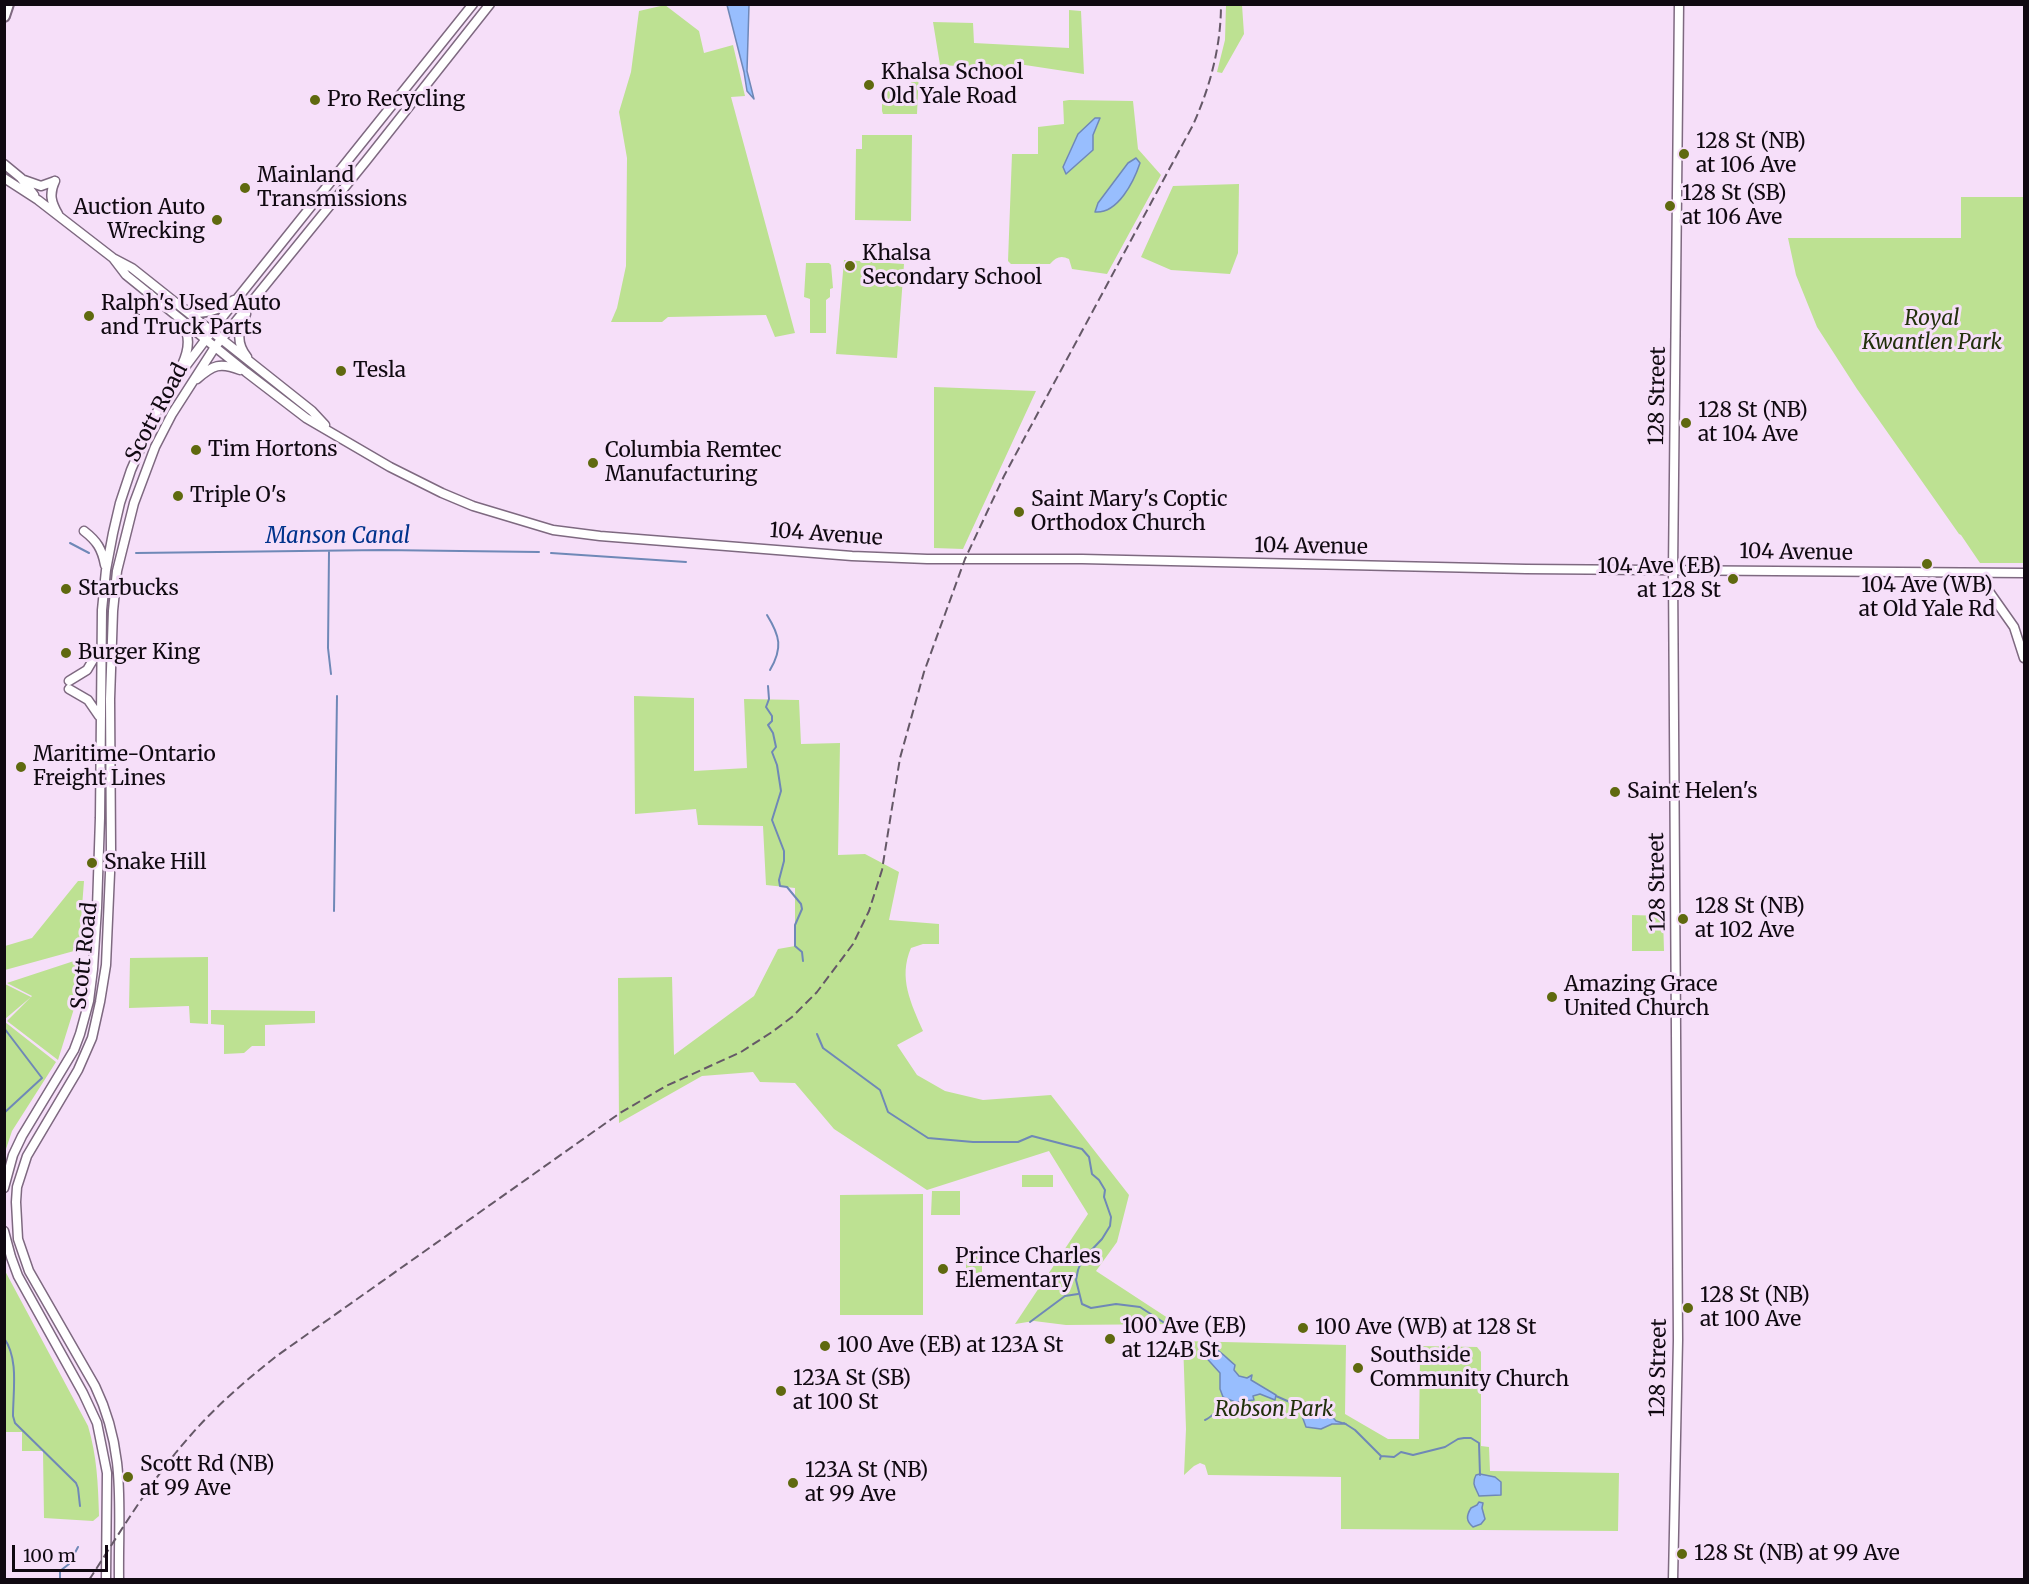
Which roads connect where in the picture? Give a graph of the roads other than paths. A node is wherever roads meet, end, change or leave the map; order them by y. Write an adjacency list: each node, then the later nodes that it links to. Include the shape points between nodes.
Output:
1 (8, 4): 5 (highway)
2 (473, 4): 12 (main road, Scott Road)
3 (490, 4): 13 (main road, Scott Road)
4 (1679, 4): 28 (main road, 128 Street)
5 (4, 16)
6 (4, 164): 8 (main road)
7 (4, 178): 9 (main road)
8 (21, 178): 9 (main road); 10 (main road, via 42,186 56,181 51,193)
9 (38, 200): 10 (main road)
10 (59, 217): 11 (main road)
11 (113, 258): 14 (main road, 104 Avenue); 15 (main road, 104 Avenue, via 126,275)
12 (241, 294): 14 (main road, via 206,313); 16 (main road, Scott Road)
13 (250, 304): 17 (main road, Scott Road); 20 (main road, via 238,340)
14 (182, 307): 16 (main road, 104 Avenue)
15 (176, 316): 18 (main road, 104 Avenue); 22 (main road, via 186,329 188,353)
16 (212, 332): 17 (main road, 104 Avenue); 18 (main road, Scott Road)
17 (221, 339): 19 (main road, Scott Road); 20 (main road, 104 Avenue)
18 (206, 340): 19 (main road, 104 Avenue); 22 (main road, Scott Road)
19 (215, 347): 21 (main road, 104 Avenue); 23 (main road, Scott Road)
20 (253, 364): 24 (main road, 104 Avenue)
21 (246, 372): 23 (main road, via 219,365); 24 (main road, 104 Avenue, via 306,418)
22 (176, 379): 26 (main road, Scott Road, via 131,470)
23 (189, 386): 31 (main road, Scott Road, via 146,468 125,534)
24 (332, 432): 28 (main road, 104 Avenue, via 390,467 452,497 533,525 579,534 916,559)
25 (84, 531): 27 (main road, via 102,550)
26 (113, 533): 27 (main road, Scott Road); 31 (main road, via 119,539 113,569)
27 (106, 570): 32 (main road, Scott Road)
28 (1673, 570): 29 (main road, 104 Avenue); 39 (main road, 128 Street, via 1678,1347)
29 (1976, 573): 30 (main road, 104 Avenue); 33 (main road, via 2014,627)
30 (2025, 573)
31 (116, 582): 38 (main road, Scott Road, via 106,965 92,1038 78,1071 27,1156 16,1202 18,1239 30,1271 95,1386 108,1418 119,1463)
32 (102, 645): 34 (main road, Scott Road); 34 (main road, via 87,670 69,685 88,700)
33 (2025, 658)
34 (99, 717): 35 (main road, Scott Road, via 95,950 89,1001 77,1042 22,1136)
35 (4, 1188)
36 (4, 1231): 37 (main road, via 18,1276 96,1423 107,1473)
37 (106, 1580)
38 (119, 1580)
39 (1673, 1580)

